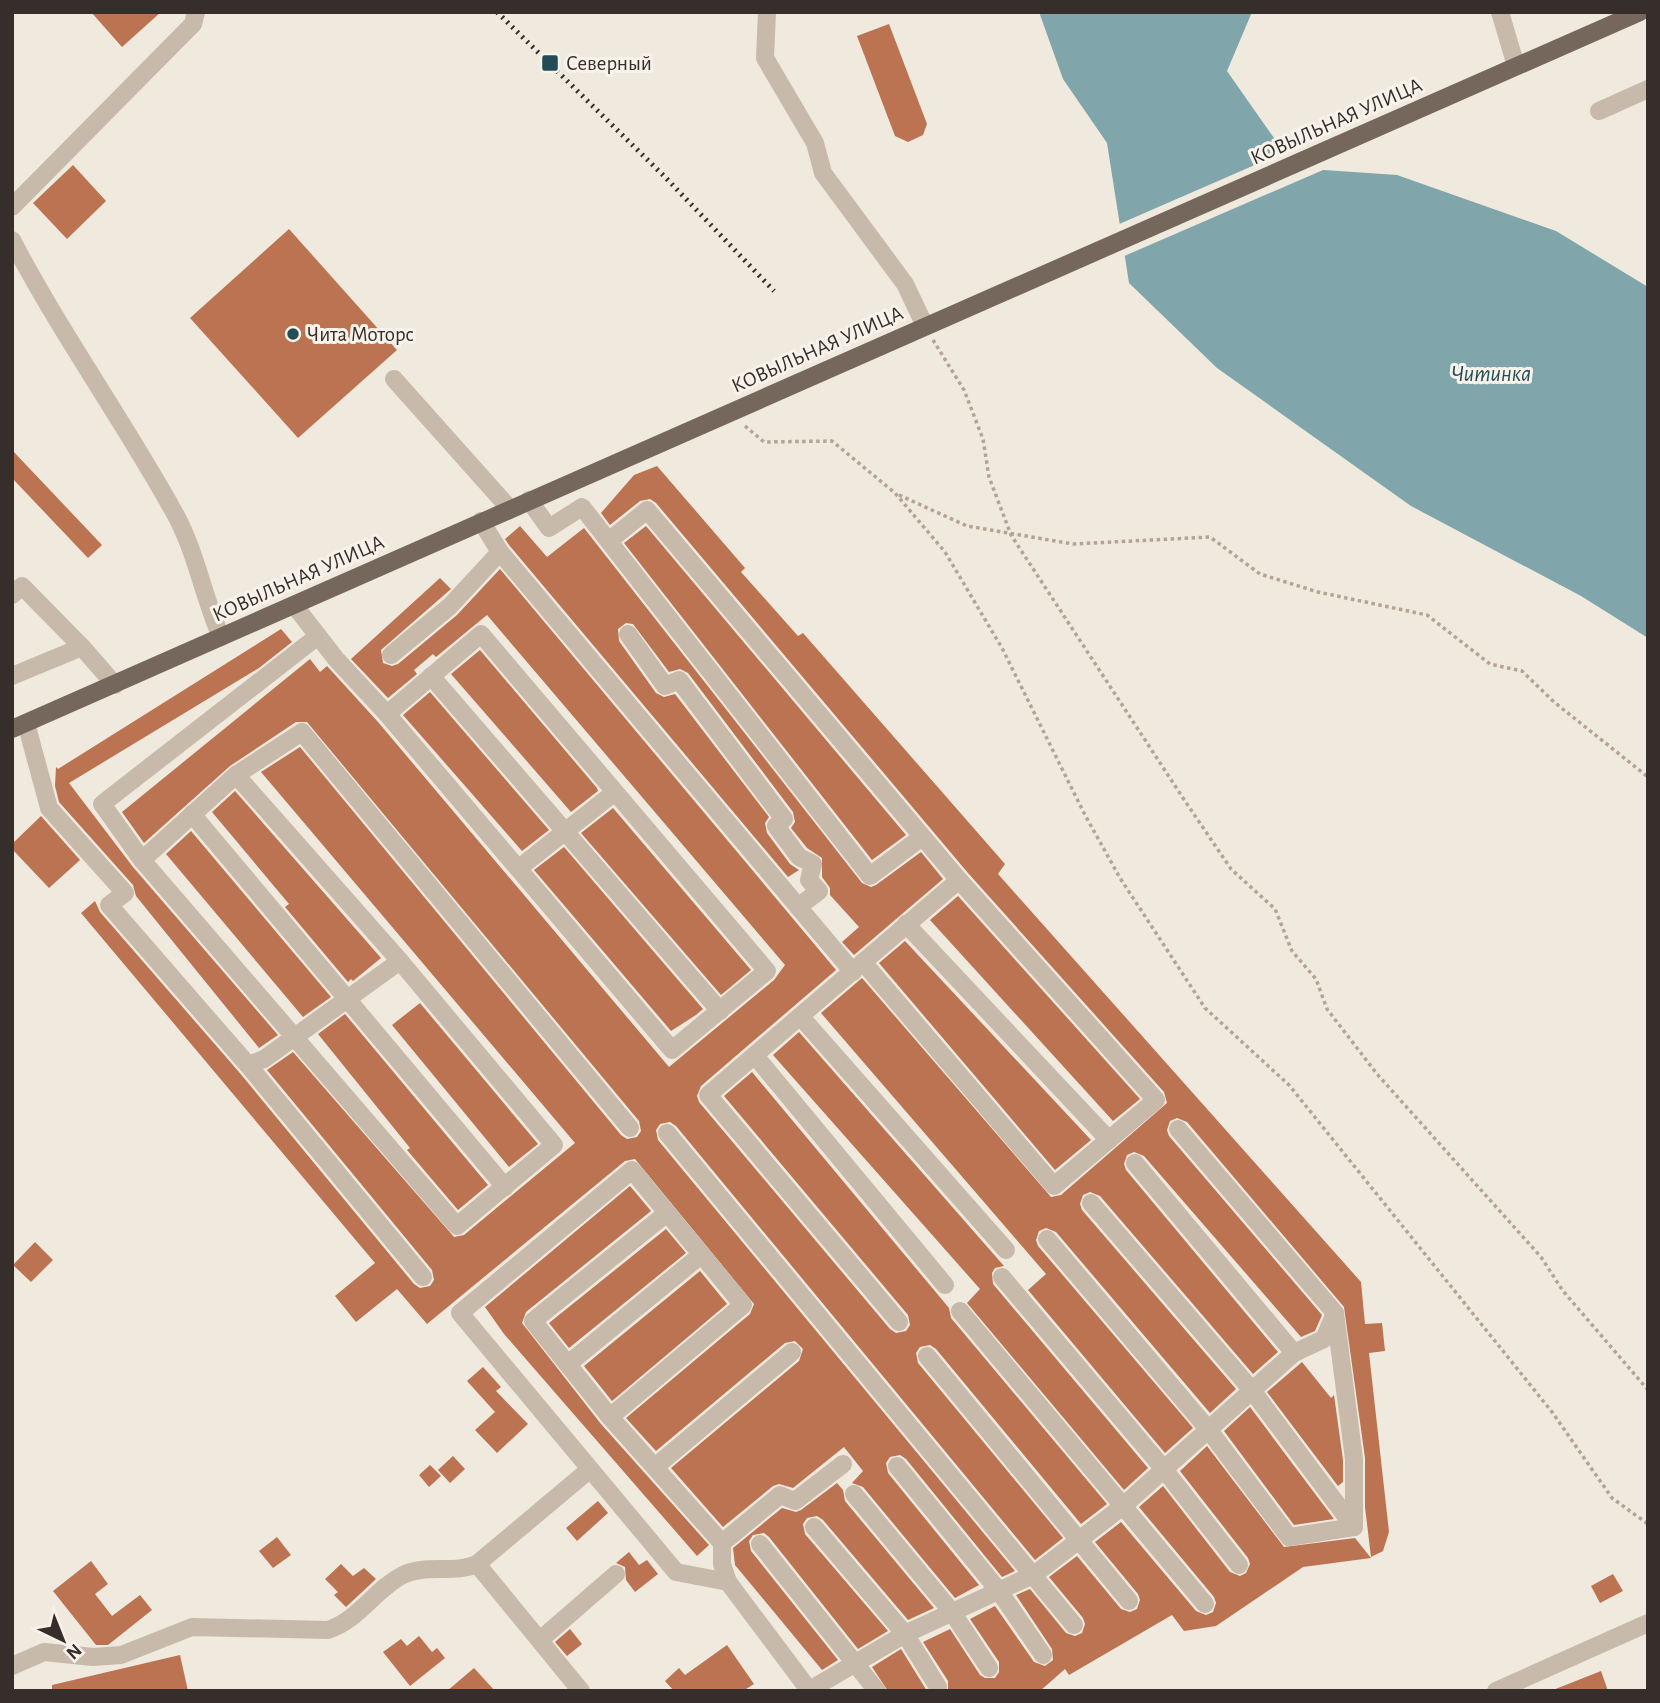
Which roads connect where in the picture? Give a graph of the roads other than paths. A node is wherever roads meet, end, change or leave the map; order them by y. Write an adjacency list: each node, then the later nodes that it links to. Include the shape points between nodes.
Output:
1 (196, 12): 8 (street, via 193,23)
2 (767, 12): 10 (street, via 765,58 815,144 823,173 905,284)
3 (1500, 12): 5 (street)
4 (1640, 12): 5 (main road, КОВЫЛЬНАЯ УЛИЦА)
5 (1516, 66): 10 (main road, КОВЫЛЬНАЯ УЛИЦА)
6 (1648, 89): 7 (street)
7 (1599, 111)
8 (12, 207)
9 (12, 240): 21 (street, via 176,514)
10 (925, 326): 12 (main road, КОВЫЛЬНАЯ УЛИЦА)
11 (394, 379): 13 (street)
12 (529, 500): 13 (main road, КОВЫЛЬНАЯ УЛИЦА); 15 (street, via 549,528 582,507)
13 (510, 509): 14 (main road, КОВЫЛЬНАЯ УЛИЦА)
14 (481, 522): 16 (street); 18 (main road, КОВЫЛЬНАЯ УЛИЦА)
15 (610, 540): 33 (street, via 647,510); 33 (street, via 870,876)
16 (500, 552): 23 (street, via 450,606); 37 (street)
17 (12, 596): 22 (street, via 22,586)
18 (294, 605): 20 (street); 21 (main road, КОВЫЛЬНАЯ УЛИЦА)
19 (628, 634): 37 (street, via 665,686 679,680 784,819 776,826 799,857 813,864 809,880 819,891)
20 (318, 636): 27 (street); 34 (street, via 102,804)
21 (221, 637): 26 (main road, КОВЫЛЬНАЯ УЛИЦА)
22 (82, 647): 24 (street); 26 (street)
23 (391, 654)
24 (12, 676)
25 (431, 676): 27 (street); 30 (street, via 481,634); 32 (street)
26 (115, 685): 28 (main road, КОВЫЛЬНАЯ УЛИЦА)
27 (387, 714): 35 (street)
28 (19, 726): 46 (street, via 49,808 125,892 109,905)
29 (236, 775): 31 (street); 39 (street); 47 (street, via 302,732)
30 (615, 792): 32 (street); 42 (street, via 767,971)
31 (192, 814): 34 (street); 41 (street)
32 (565, 829): 35 (street); 42 (street)
33 (922, 836): 36 (street)
34 (142, 860): 44 (street)
35 (519, 868): 42 (street, via 672,1050)
36 (959, 880): 38 (street); 50 (street, via 1156,1100)
37 (799, 907): 40 (street)
38 (906, 924): 40 (street); 50 (street)
39 (400, 961): 41 (street); 52 (street, via 554,1145)
40 (858, 967): 43 (street); 50 (street, via 1054,1186)
41 (347, 999): 44 (street); 52 (street)
42 (720, 1011)
43 (801, 1017): 45 (street); 56 (street)
44 (294, 1037): 46 (street); 52 (street, via 457,1226)
45 (756, 1057): 60 (street); 63 (street, via 708,1095)
46 (248, 1065): 59 (street)
47 (630, 1128)
48 (1178, 1129): 62 (street)
49 (667, 1133): 86 (street)
50 (1109, 1140)
51 (1135, 1163): 65 (street)
52 (505, 1187)
53 (1091, 1202): 68 (street)
54 (667, 1213): 57 (street); 67 (street, via 533,1321); 75 (street, via 632,1170 460,1313)
55 (1047, 1240): 70 (street)
56 (1006, 1250)
57 (701, 1255): 67 (street); 69 (street, via 743,1305)
58 (1002, 1277): 74 (street)
59 (423, 1278)
60 (945, 1285)
61 (960, 1311): 77 (street)
62 (1335, 1313): 65 (street, via 1324,1339); 79 (street, via 1354,1459)
63 (899, 1321)
64 (792, 1352): 73 (street)
65 (1294, 1353): 68 (street)
66 (928, 1356): 80 (street)
67 (568, 1364): 69 (street)
68 (1251, 1390): 70 (street); 79 (street)
69 (610, 1417): 73 (street)
70 (1208, 1429): 74 (street); 79 (street, via 1289,1537)
71 (843, 1464): 81 (street, via 794,1501 780,1495)
72 (897, 1466): 88 (street)
73 (655, 1467): 81 (street)
74 (1163, 1468): 77 (street); 84 (street)
75 (589, 1470): 83 (street); 87 (street, via 676,1572)
76 (854, 1494): 91 (street)
77 (1123, 1507): 80 (street); 90 (street)
78 (814, 1527): 94 (street)
79 (1354, 1527)
80 (1081, 1538): 86 (street); 89 (street)
81 (722, 1543): 87 (street)
82 (760, 1544): 97 (street)
83 (477, 1564): 95 (street); 98 (street, via 461,1571 416,1571 402,1576 344,1625 328,1630 192,1627 121,1655 44,1651)
84 (1239, 1565)
85 (616, 1574): 95 (street)
86 (1035, 1574): 88 (street); 93 (street)
87 (727, 1582): 101 (street)
88 (999, 1591): 91 (street); 96 (street)
89 (1129, 1601)
90 (1205, 1604)
91 (952, 1612): 94 (street); 99 (street)
92 (1648, 1623): 104 (street)
93 (1074, 1625)
94 (905, 1634): 97 (street); 100 (street)
95 (540, 1640): 102 (street)
96 (1043, 1655)
97 (858, 1663): 101 (street); 103 (street)
98 (12, 1666)
99 (989, 1668)
100 (938, 1688)
101 (809, 1690)
102 (581, 1691)
103 (877, 1691)
104 (1496, 1691)

